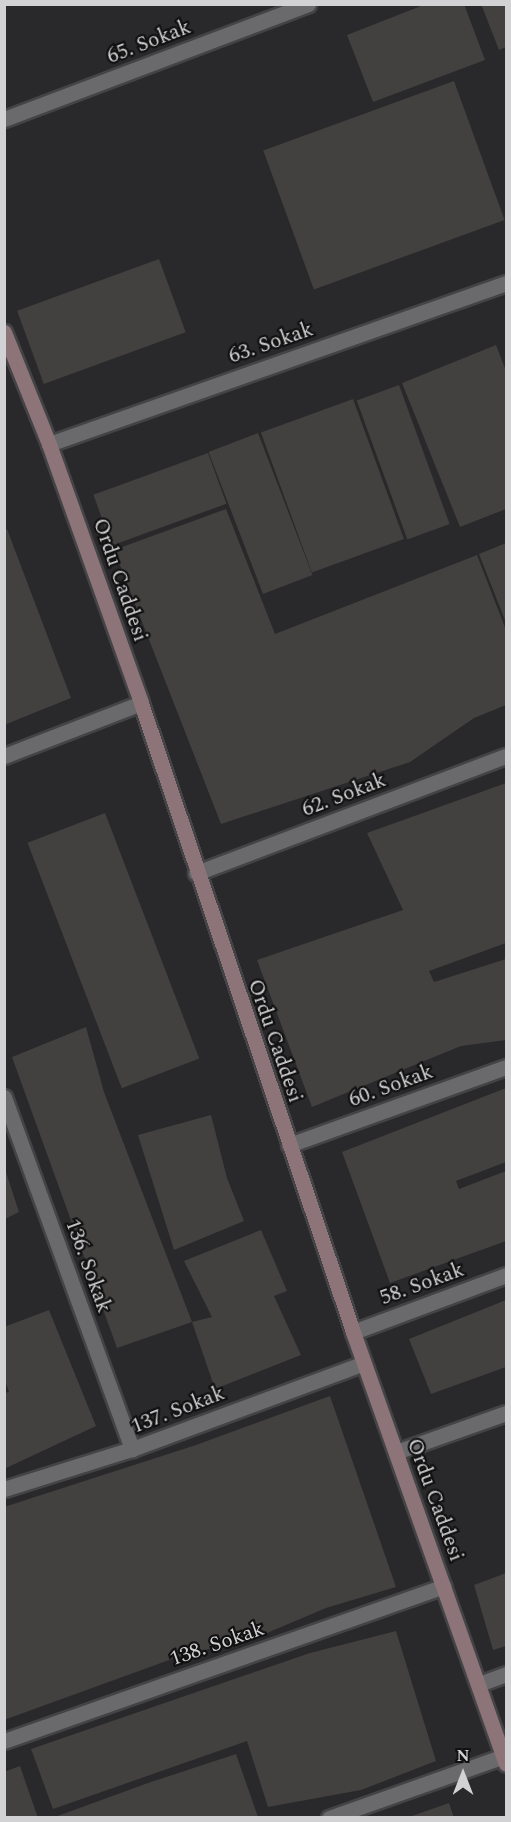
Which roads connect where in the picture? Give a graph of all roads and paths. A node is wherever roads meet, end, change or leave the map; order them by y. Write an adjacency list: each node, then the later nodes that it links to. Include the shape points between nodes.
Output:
1 (308, 4): 2 (street, 65. Sokak)
2 (4, 119)
3 (507, 283): 5 (street, 63. Sokak)
4 (4, 332): 5 (main road, Ordu Caddesi)
5 (49, 444): 6 (main road, Ordu Caddesi)
6 (141, 703): 7 (street); 9 (main road, Ordu Caddesi)
7 (4, 756)
8 (507, 756): 9 (street, 62. Sokak)
9 (196, 873): 12 (main road, Ordu Caddesi)
10 (507, 1067): 12 (street, 60. Sokak)
11 (4, 1097): 17 (street, 136. Sokak)
12 (289, 1145): 14 (main road, Ordu Caddesi)
13 (507, 1275): 14 (street, 58. Sokak)
14 (353, 1332): 15 (main road, Ordu Caddesi)
15 (364, 1362): 17 (street, 137. Sokak); 18 (main road, Ordu Caddesi)
16 (507, 1413): 18 (street)
17 (132, 1449): 19 (street, 137. Sokak)
18 (396, 1452): 20 (main road, Ordu Caddesi)
19 (4, 1489)
20 (444, 1586): 22 (main road, Ordu Caddesi); 23 (street, 138. Sokak)
21 (507, 1674): 22 (street)
22 (479, 1684): 24 (main road, Ordu Caddesi)
23 (4, 1741)
24 (505, 1760): 25 (street)
25 (329, 1818)

